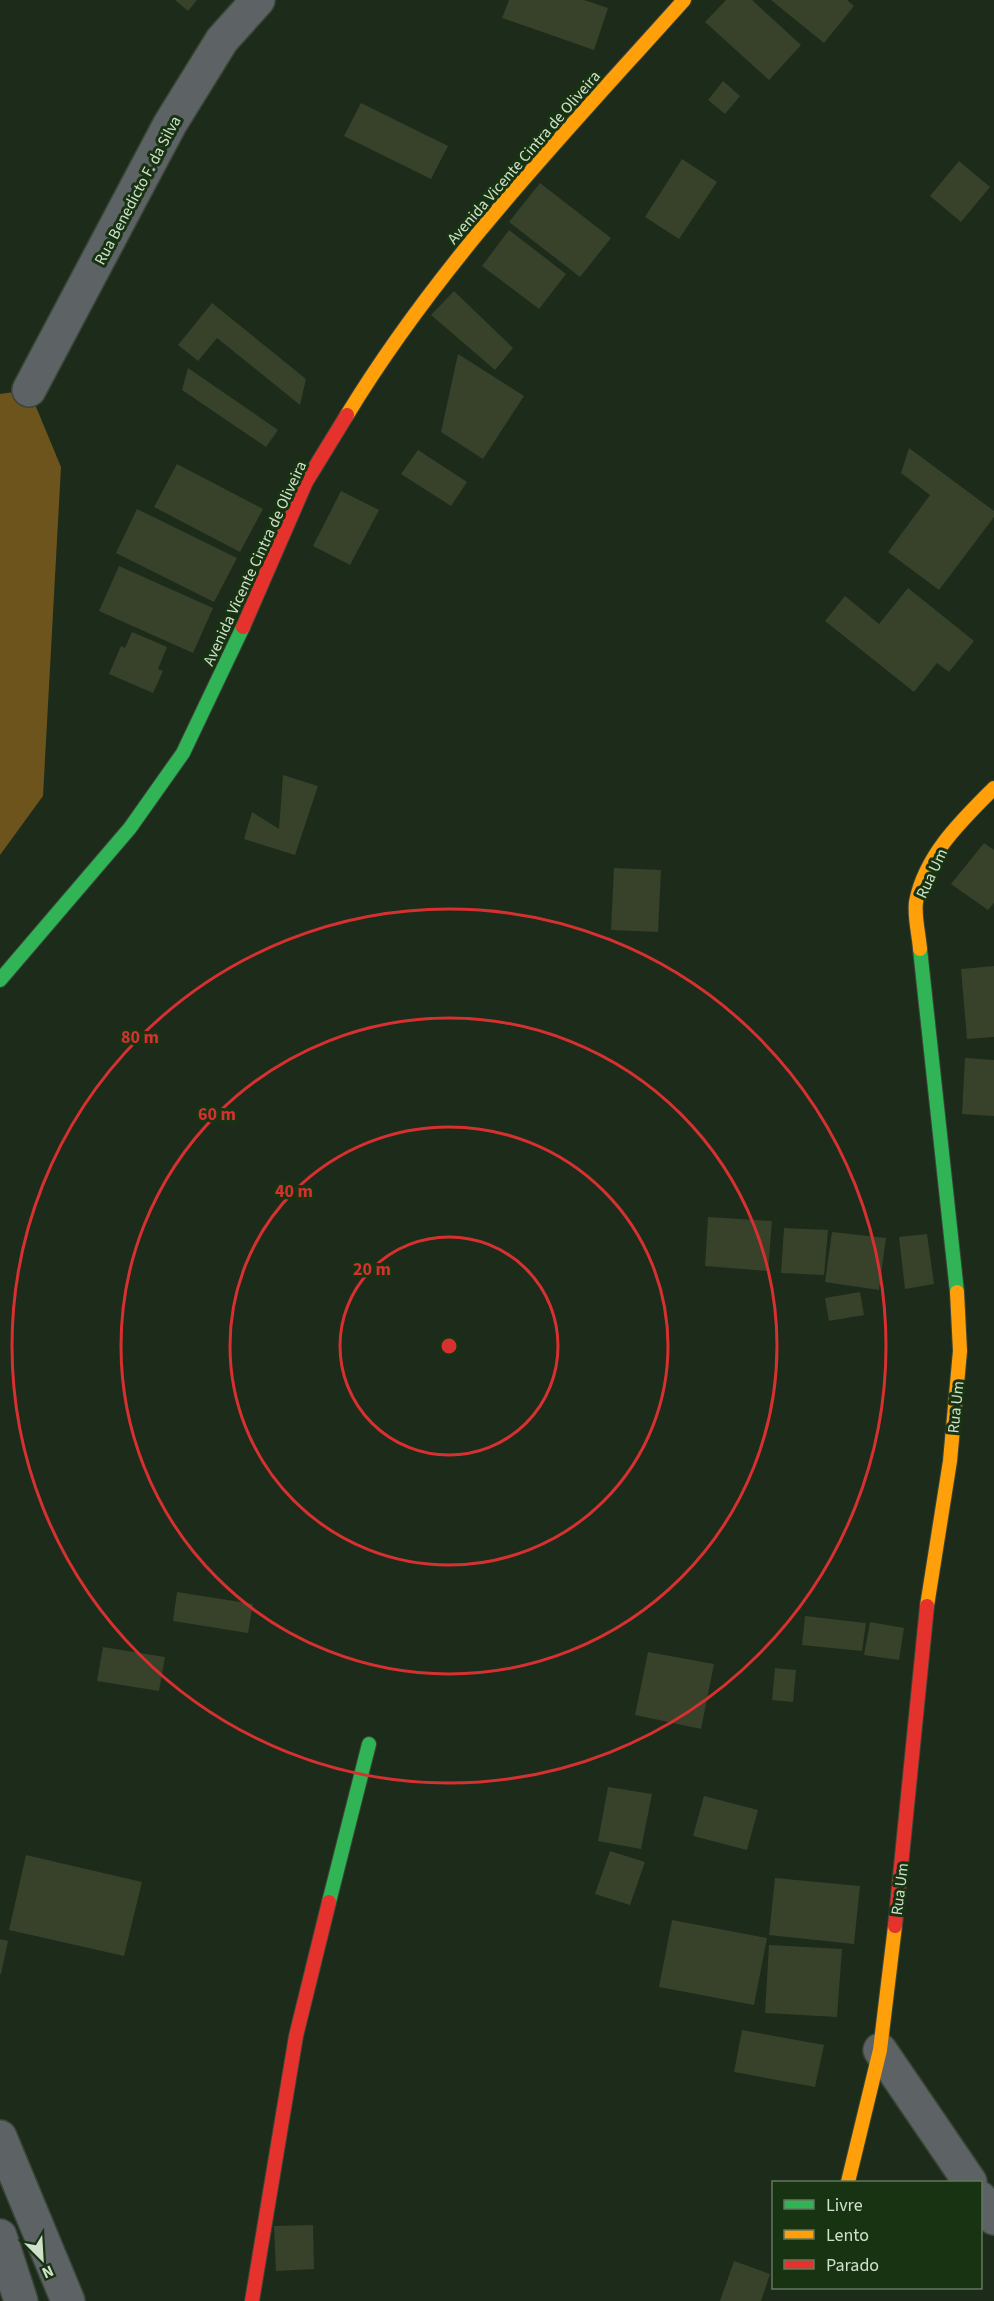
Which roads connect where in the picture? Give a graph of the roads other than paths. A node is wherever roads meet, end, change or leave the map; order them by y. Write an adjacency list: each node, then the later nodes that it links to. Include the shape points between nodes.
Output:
1 (258, 0): 3 (street, Rua Benedicto F. da Silva, via 222,40 170,124)
2 (684, 0): 5 (street, Avenida Vicente Cintra de Oliveira, via 487,221 379,362 306,483 241,633 183,753 130,828)
3 (29, 390)
4 (994, 788): 7 (street, Rua Um, via 954,828 931,864 916,903 955,1255 960,1351 950,1461 929,1586)
5 (0, 980)
6 (369, 1744): 16 (street, via 296,2036)
7 (880, 2050): 9 (street, Rua Um); 10 (street)
8 (0, 2137): 15 (street)
9 (848, 2181)
10 (969, 2181)
11 (982, 2200): 12 (street)
12 (994, 2218)
13 (0, 2236): 14 (street)
14 (21, 2301)
15 (68, 2301)
16 (252, 2301)

